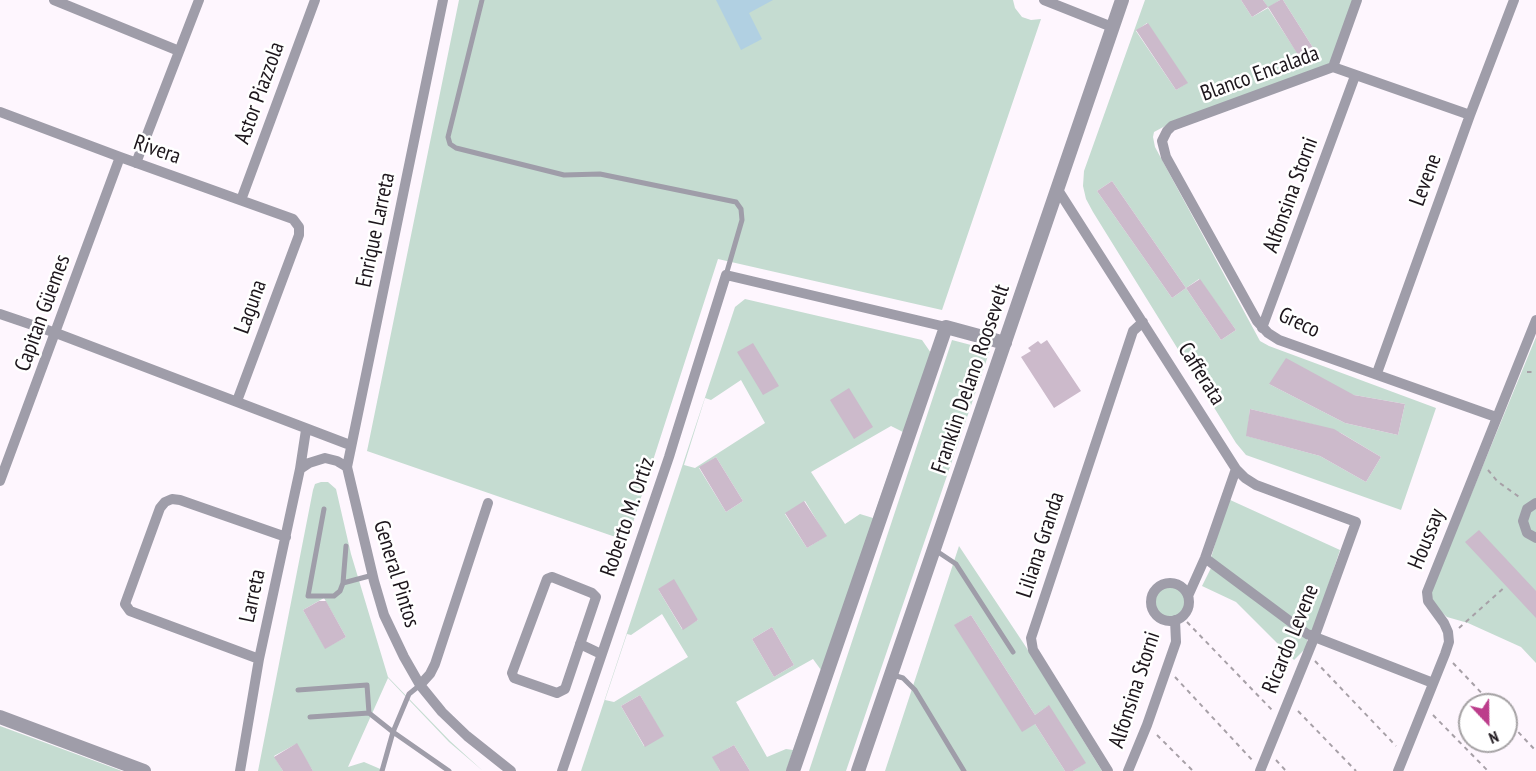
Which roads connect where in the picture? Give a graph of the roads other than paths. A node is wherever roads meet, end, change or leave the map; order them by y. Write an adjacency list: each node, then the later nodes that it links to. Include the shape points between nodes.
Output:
1 (54, 0): 11 (street)
2 (199, 0): 11 (street)
3 (315, 0): 20 (street, Astor Piazzola)
4 (443, 0): 34 (street, Enrique Larreta)
5 (482, 0): 22 (lane, via 448,137 450,144 564,175 600,174 736,202 742,220)
6 (1044, 0): 10 (street)
7 (1122, 0): 10 (street, Franklin Delano Roosevelt)
8 (1514, 0): 15 (street, Levene)
9 (1355, 2): 12 (street)
10 (1112, 27): 19 (street, Franklin Delano Roosevelt)
11 (179, 51): 18 (street)
12 (1333, 67): 13 (street, Blanco Encalada); 16 (street, Blanco Encalada)
13 (1355, 76): 15 (street, Blanco Encalada); 27 (street, Alfonsina Storni)
14 (0, 111): 17 (street, Rivera)
15 (1470, 115): 30 (street, Levene)
16 (1167, 131): 27 (street, Greco, via 1162,141 1166,157)
17 (120, 157): 18 (street, Rivera); 28 (street, Capitan Güemes)
18 (136, 163): 20 (street, Rivera)
19 (1058, 190): 25 (street, Cafferata); 29 (street, Franklin Delano Roosevelt)
20 (241, 200): 21 (street, Rivera, via 293,219)
21 (299, 227): 31 (street, Laguna)
22 (726, 275): 26 (street); 55 (street, Roberto M. Ortiz)
23 (0, 314): 28 (street)
24 (1536, 320): 32 (street, Houssay)
25 (1143, 322): 37 (street, Cafferata); 75 (street, Liliana Granda, via 1133,331 1031,638 1033,650)
26 (946, 327): 29 (street); 72 (street, Franklin Delano Roosevelt)
27 (1262, 328): 30 (street, Greco, via 1279,340)
28 (56, 333): 31 (street); 38 (street, Capitan Güemes)
29 (1005, 343): 46 (street, Franklin Delano Roosevelt)
30 (1377, 374): 32 (street, Greco)
31 (237, 401): 33 (street)
32 (1496, 417): 58 (street, Houssay, via 1427,592 1428,601 1444,623 1449,642)
33 (306, 430): 34 (street); 36 (street, Larreta)
34 (350, 445): 35 (street, Enrique Larreta)
35 (347, 467): 36 (street, via 325,458); 48 (street, General Pintos)
36 (300, 469): 43 (street, Larreta)
37 (1236, 469): 42 (street, Cafferata, via 1256,485); 47 (street, Alfonsina Storni)
38 (0, 481)
39 (488, 503): 59 (street, via 435,664)
40 (1532, 506): 44 (street, via 1523,520 1527,533)
41 (324, 509): 49 (lane, via 308,596 334,596)
42 (1356, 522): 52 (street, Ricardo Levene)
43 (286, 537): 56 (street, Larreta); 56 (street, via 172,499 160,508 125,604 130,611)
44 (1536, 538)
45 (346, 546): 49 (lane)
46 (935, 550): 54 (lane, via 956,564); 57 (street, Franklin Delano Roosevelt)
47 (1205, 558): 50 (street, Alfonsina Storni); 52 (street)
48 (373, 575): 49 (lane); 59 (street, General Pintos, via 384,615)
49 (343, 583)
50 (1188, 596): 51 (street, Alfonsina Storni, via 1188,608); 51 (street, Alfonsina Storni, via 1181,587 1170,583 1159,587 1152,596 1152,608 1159,617 1170,621)
51 (1179, 617): 76 (street, Alfonsina Storni, via 1176,642)
52 (1314, 638): 58 (street); 65 (street, Ricardo Levene)
53 (580, 644): 53 (street, via 562,692 514,678 512,673 547,579 552,577 596,597); 55 (street)
54 (1013, 652)
55 (601, 654): 71 (street, Roberto M. Ortiz)
56 (259, 659): 67 (street, Larreta)
57 (891, 675): 73 (street, Franklin Delano Roosevelt); 74 (lane, via 909,682)
58 (1433, 683): 77 (street)
59 (420, 685): 64 (lane, via 409,694); 70 (street, General Pintos, via 441,712)
60 (298, 690): 61 (lane, via 367,685)
61 (369, 712): 63 (lane); 64 (lane)
62 (0, 717): 66 (street)
63 (310, 717)
64 (393, 732): 68 (lane); 69 (lane)
65 (1261, 770)
66 (144, 771)
67 (240, 771)
68 (382, 771)
69 (449, 771)
70 (511, 771)
71 (562, 771)
72 (793, 771)
73 (858, 771)
74 (963, 771)
75 (1108, 771)
76 (1128, 771)
77 (1398, 771)

